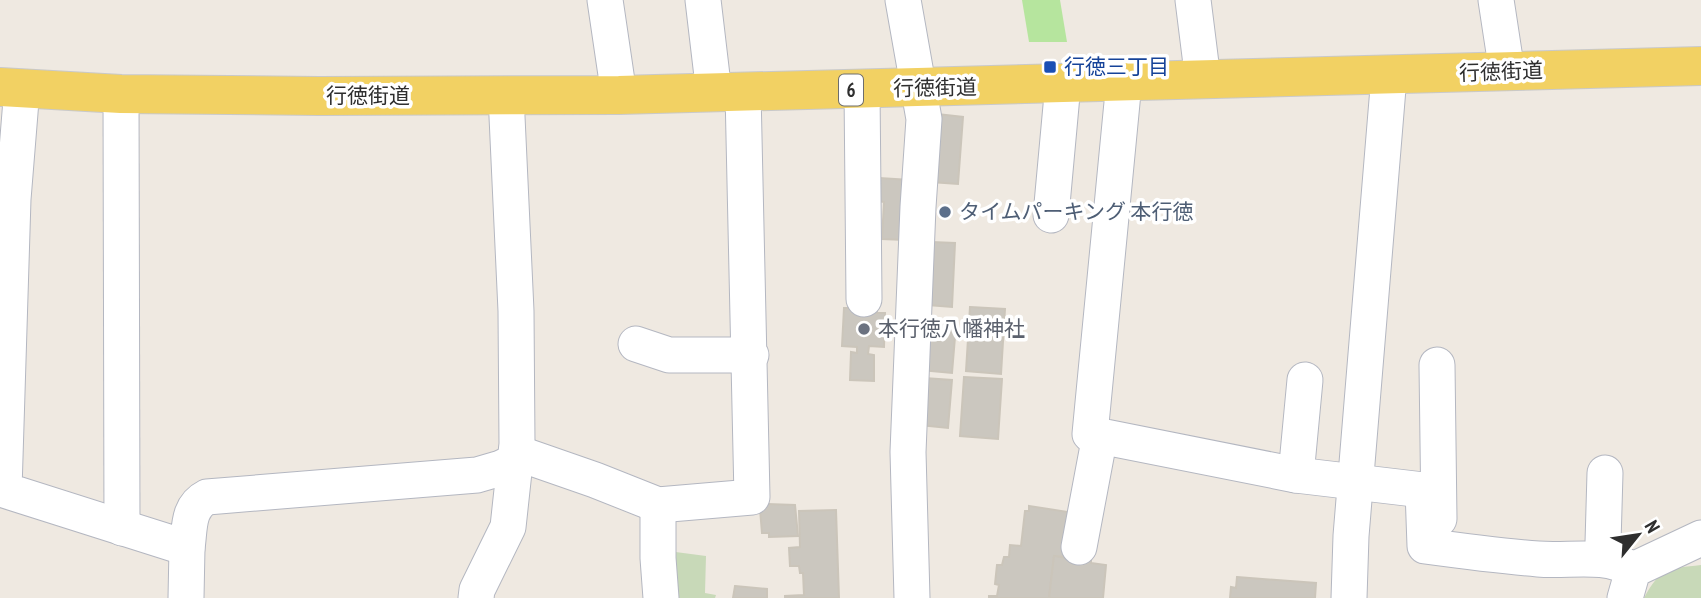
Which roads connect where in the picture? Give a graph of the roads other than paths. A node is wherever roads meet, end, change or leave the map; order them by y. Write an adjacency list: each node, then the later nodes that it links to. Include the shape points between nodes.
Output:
1 (605, 0): 18 (street)
2 (703, 0): 15 (street)
3 (902, 0): 13 (street)
4 (1193, 0): 9 (street)
5 (1496, 0): 7 (street)
6 (1701, 66): 7 (main road, 行徳街道 / 6)
7 (1507, 72): 8 (main road, 行徳街道 / 6)
8 (1388, 76): 9 (main road, 行徳街道 / 6); 29 (street)
9 (1203, 80): 10 (main road, 行徳街道 / 6)
10 (1124, 82): 11 (main road, 行徳街道 / 6); 25 (street, via 1090,434)
11 (1063, 84): 13 (main road, 行徳街道 / 6); 19 (street)
12 (11, 88): 16 (main road, 行徳街道 / 6); 31 (street, via 13,199 4,490)
13 (920, 88): 14 (main road, 行徳街道 / 6); 40 (street, via 924,119 908,452)
14 (862, 89): 15 (main road, 行徳街道 / 6); 20 (street)
15 (729, 92): 18 (main road, 行徳街道 / 6); 22 (street)
16 (121, 94): 17 (main road, 行徳街道 / 6); 31 (street)
17 (506, 95): 18 (main road, 行徳街道 / 6); 26 (street, via 516,312)
18 (619, 95)
19 (1051, 215)
20 (864, 299)
21 (636, 344): 22 (street, via 669,355)
22 (751, 355): 30 (street, via 752,497)
23 (1437, 365): 35 (street)
24 (1305, 380): 28 (street)
25 (1098, 435): 28 (street); 33 (street)
26 (514, 462): 30 (street, via 526,456); 34 (street, via 477,475 207,497 192,511); 38 (street, via 509,527)
27 (1605, 473): 36 (street, via 1603,543)
28 (1296, 475): 29 (street)
29 (1356, 483): 35 (street, via 1423,491 1425,547); 41 (street)
30 (658, 505): 39 (street)
31 (122, 528): 34 (street)
32 (1701, 538): 36 (street)
33 (1079, 547)
34 (187, 548): 37 (street)
35 (1440, 548): 36 (street, via 1539,559)
36 (1622, 576)
37 (186, 598)
38 (476, 598)
39 (661, 598)
40 (912, 598)
41 (1349, 598)

